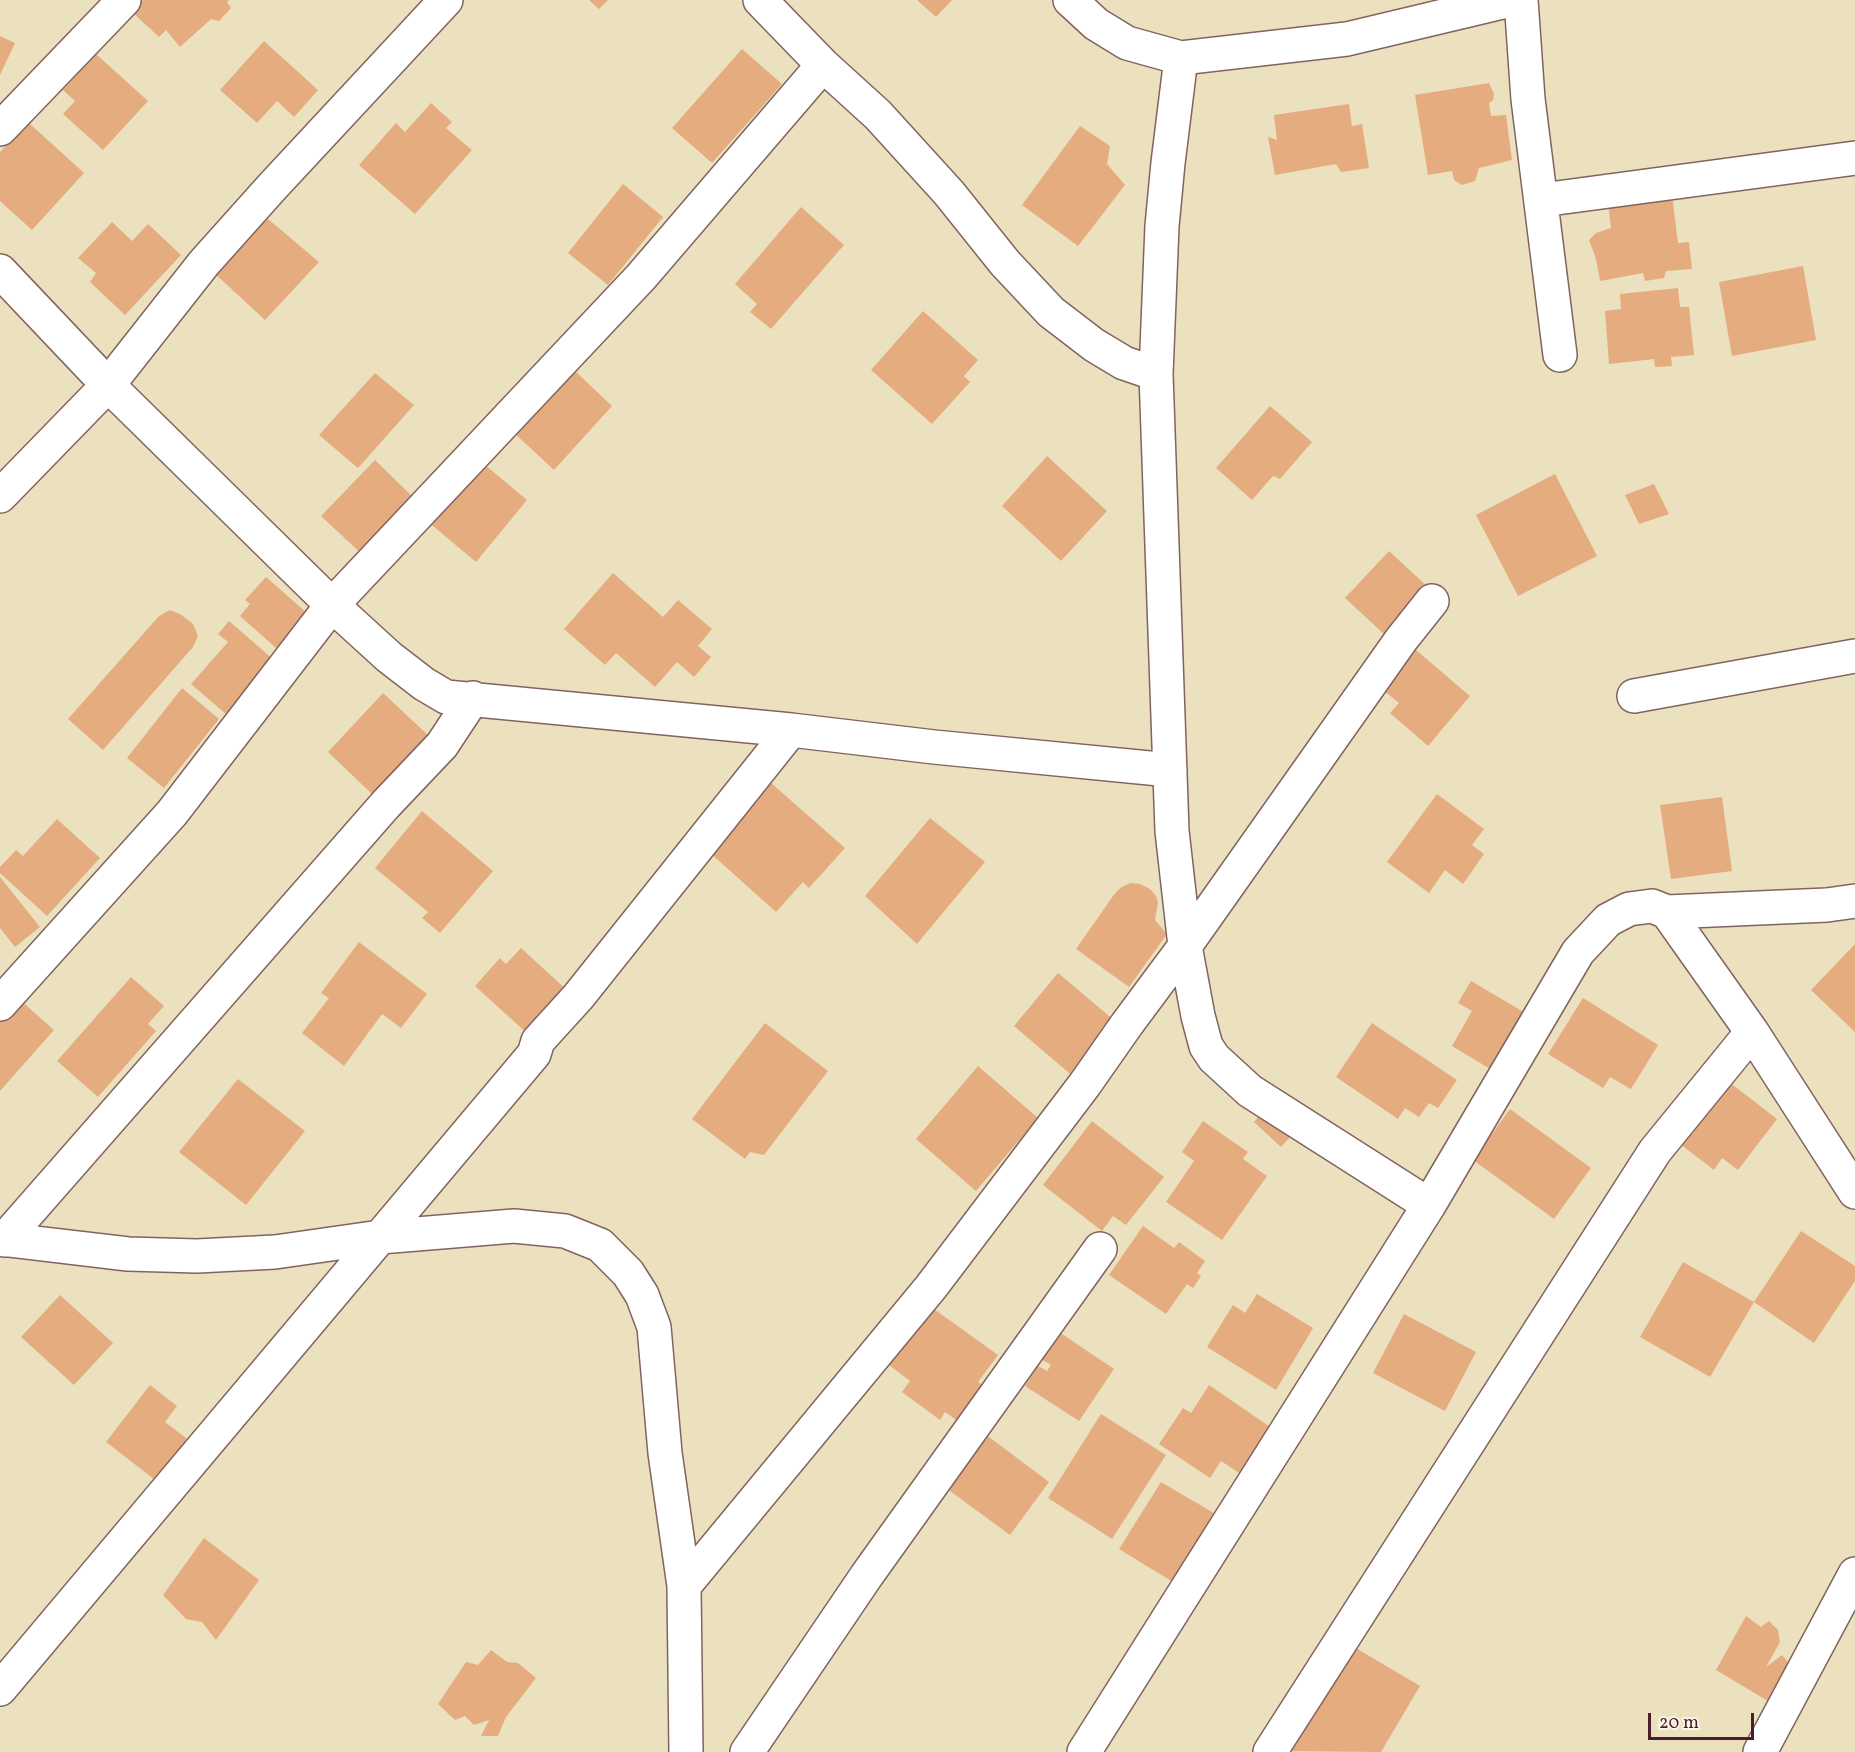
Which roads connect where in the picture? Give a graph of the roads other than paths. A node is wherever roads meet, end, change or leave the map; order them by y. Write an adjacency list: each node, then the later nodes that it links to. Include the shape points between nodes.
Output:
1 (124, 0): 9 (street)
2 (446, 0): 15 (street, via 204,263)
3 (760, 0): 8 (street)
4 (1070, 0): 7 (street, via 1096,24 1127,43)
5 (1511, 0): 7 (street, via 1347,39)
6 (1521, 0): 11 (street, via 1528,99)
7 (1181, 58): 14 (street, via 1162,226)
8 (823, 65): 14 (street, via 878,115 1051,312 1124,363); 18 (street, via 641,277)
9 (0, 129)
10 (1855, 158): 11 (street)
11 (1542, 200): 13 (street)
12 (0, 272): 15 (street)
13 (1560, 355)
14 (1156, 374): 23 (street)
15 (108, 385): 16 (street); 18 (street)
16 (0, 496)
17 (1432, 601): 26 (street)
18 (332, 605): 21 (street, via 424,684 446,697); 27 (street, via 172,813)
19 (1855, 656): 20 (street)
20 (1634, 696)
21 (473, 698): 22 (street); 32 (street, via 441,745)
22 (791, 730): 23 (street); 31 (street, via 578,997 538,1041 534,1054)
23 (1170, 770): 26 (street, via 1172,831)
24 (1855, 901): 25 (street)
25 (1667, 912): 28 (street); 30 (street, via 1652,906 1629,909 1608,920 1578,952)
26 (1185, 946): 30 (street, via 1206,1047 1221,1066 1250,1091); 35 (street, via 1086,1084 931,1287)
27 (0, 1004)
28 (1752, 1032): 29 (street); 40 (street, via 1655,1151)
29 (1855, 1192)
30 (1429, 1205): 39 (street)
31 (380, 1237): 32 (street, via 275,1252 197,1256 128,1254); 35 (street, via 514,1226 565,1231 600,1245 628,1273 642,1295 654,1327 665,1453); 36 (street)
32 (2, 1240)
33 (1100, 1249): 38 (street, via 867,1575)
34 (1855, 1574): 41 (street)
35 (684, 1586): 37 (street)
36 (0, 1689)
37 (686, 1752)
38 (747, 1752)
39 (1084, 1752)
40 (1270, 1752)
41 (1760, 1752)

